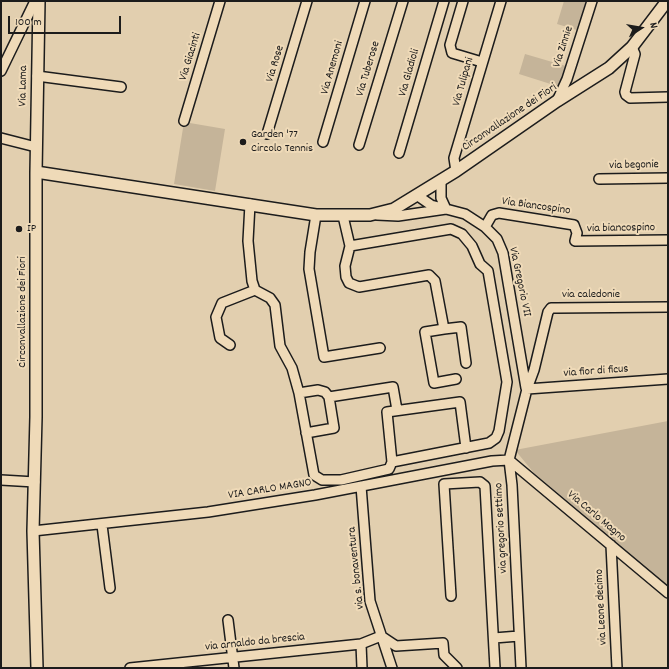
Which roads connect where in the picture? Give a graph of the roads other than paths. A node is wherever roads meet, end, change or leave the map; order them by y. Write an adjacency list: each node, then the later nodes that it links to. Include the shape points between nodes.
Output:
1 (35, 1): 15 (street)
2 (39, 1): 16 (street, Via Lama)
3 (220, 1): 20 (street, Via Giacinti)
4 (307, 1): 21 (street, Via Rose)
5 (365, 1): 23 (street, Via Anemoni)
6 (403, 1): 24 (street, Via Tuberose)
7 (444, 1): 26 (street, Via Gladioli)
8 (464, 1): 14 (street, via 450,45 452,53)
9 (501, 1): 14 (street, Via Tulipani)
10 (592, 1): 19 (street, Via Zinnie, via 567,79)
11 (667, 1): 12 (street, Circonvallazione dei Fiori)
12 (663, 11): 13 (street, Circonvallazione dei Fiori)
13 (632, 47): 18 (street, via 635,54 626,95 630,98); 19 (street, Circonvallazione dei Fiori, via 609,68)
14 (482, 62): 27 (street, Via Tulipani, via 454,158)
15 (1, 70)
16 (37, 76): 17 (street); 25 (street, Via Lama)
17 (122, 87)
18 (668, 97)
19 (557, 100): 27 (street, Circonvallazione dei Fiori)
20 (184, 121)
21 (267, 134)
22 (1, 138): 25 (street)
23 (323, 142)
24 (359, 145)
25 (36, 146): 28 (street, Via Lama)
26 (399, 153)
27 (456, 171): 31 (street, Circonvallazione dei Fiori)
28 (36, 172): 33 (street, Circonvallazione dei Fiori); 63 (street, Circonvallazione dei Fiori)
29 (668, 178): 30 (street, via begonie)
30 (599, 179)
31 (441, 181): 32 (street, Circonvallazione dei Fiori); 34 (street, via 441,198)
32 (418, 196): 34 (street, Via Gregorio VII, via 431,205); 36 (street, Circonvallazione dei Fiori, via 394,208)
33 (250, 204): 35 (street, Circonvallazione dei Fiori); 42 (street, via 248,240)
34 (446, 209): 36 (street, Via Gregorio VII, via 398,216); 38 (street, Via Gregorio VII, via 465,214)
35 (316, 215): 37 (street, Circonvallazione dei Fiori); 46 (street, via 309,269 324,357)
36 (370, 215): 37 (street, Circonvallazione dei Fiori)
37 (343, 216): 41 (street)
38 (486, 227): 40 (street, Via Biancospino, via 492,215 499,213 571,224 576,229); 50 (street, Via Gregorio VII, via 497,239 503,254)
39 (668, 240): 40 (street, via biancospino)
40 (575, 241)
41 (350, 246): 44 (street, via 345,266 346,277 349,283 359,287 429,275 435,281); 55 (street, via 451,229 462,234 472,246 480,264 488,271 507,382 496,438 489,443)
42 (255, 290): 45 (street, via 222,303 216,317 220,338); 51 (street, via 270,298 275,305 280,346 292,368)
43 (668, 307): 50 (street, via caledonie, via 551,308 534,370)
44 (444, 329): 47 (street, via 461,327); 48 (street, via 425,332 434,383)
45 (230, 345)
46 (380, 348)
47 (466, 363)
48 (456, 379)
49 (668, 379): 50 (street, via fior di ficus)
50 (526, 389): 57 (street, via gregorio settimo)
51 (299, 393): 52 (street, via 318,390 325,392); 54 (street)
52 (329, 397): 53 (street, via 394,387); 54 (street, via 334,428)
53 (397, 410): 55 (street, via 460,402); 58 (street, via 387,412)
54 (306, 433): 62 (street, via 314,475 322,480)
55 (466, 448): 56 (street)
56 (455, 450): 58 (street); 59 (street)
57 (509, 460): 59 (street, VIA CARLO MAGNO, via 492,460); 69 (street, Via Carlo Magno); 75 (street, via gregorio settimo)
58 (392, 462): 62 (street, via 388,469)
59 (458, 467): 60 (street, VIA CARLO MAGNO)
60 (442, 470): 64 (street); 65 (street, VIA CARLO MAGNO)
61 (1, 480): 63 (street)
62 (341, 480): 66 (street)
63 (34, 482): 68 (street, Circonvallazione dei Fiori)
64 (444, 484): 72 (street); 76 (street, via 480,482 485,486)
65 (360, 486): 66 (street, VIA CARLO MAGNO); 74 (street, via s. bonaventura, via 370,601)
66 (344, 489): 67 (street, VIA CARLO MAGNO, via 208,512)
67 (102, 525): 68 (street, VIA CARLO MAGNO); 70 (street)
68 (33, 531): 79 (street, Circonvallazione dei Fiori)
69 (611, 545): 71 (street, Via Carlo Magno); 87 (street, via Leone decimo)
70 (110, 588)
71 (668, 593)
72 (451, 596)
73 (228, 620): 78 (street)
74 (381, 636): 77 (street, via arnaldo da brescia); 83 (street, via s. bonaventura); 84 (street, via 396,646 443,643 444,656)
75 (519, 636): 76 (street); 86 (street, via gregorio settimo)
76 (494, 638): 85 (street)
77 (361, 644): 78 (street, via arnaldo da brescia); 82 (street)
78 (232, 658): 80 (street, via arnaldo da brescia); 81 (street)
79 (37, 668)
80 (130, 668)
81 (234, 668)
82 (362, 668)
83 (392, 668)
84 (457, 668)
85 (495, 668)
86 (521, 668)
87 (617, 668)

